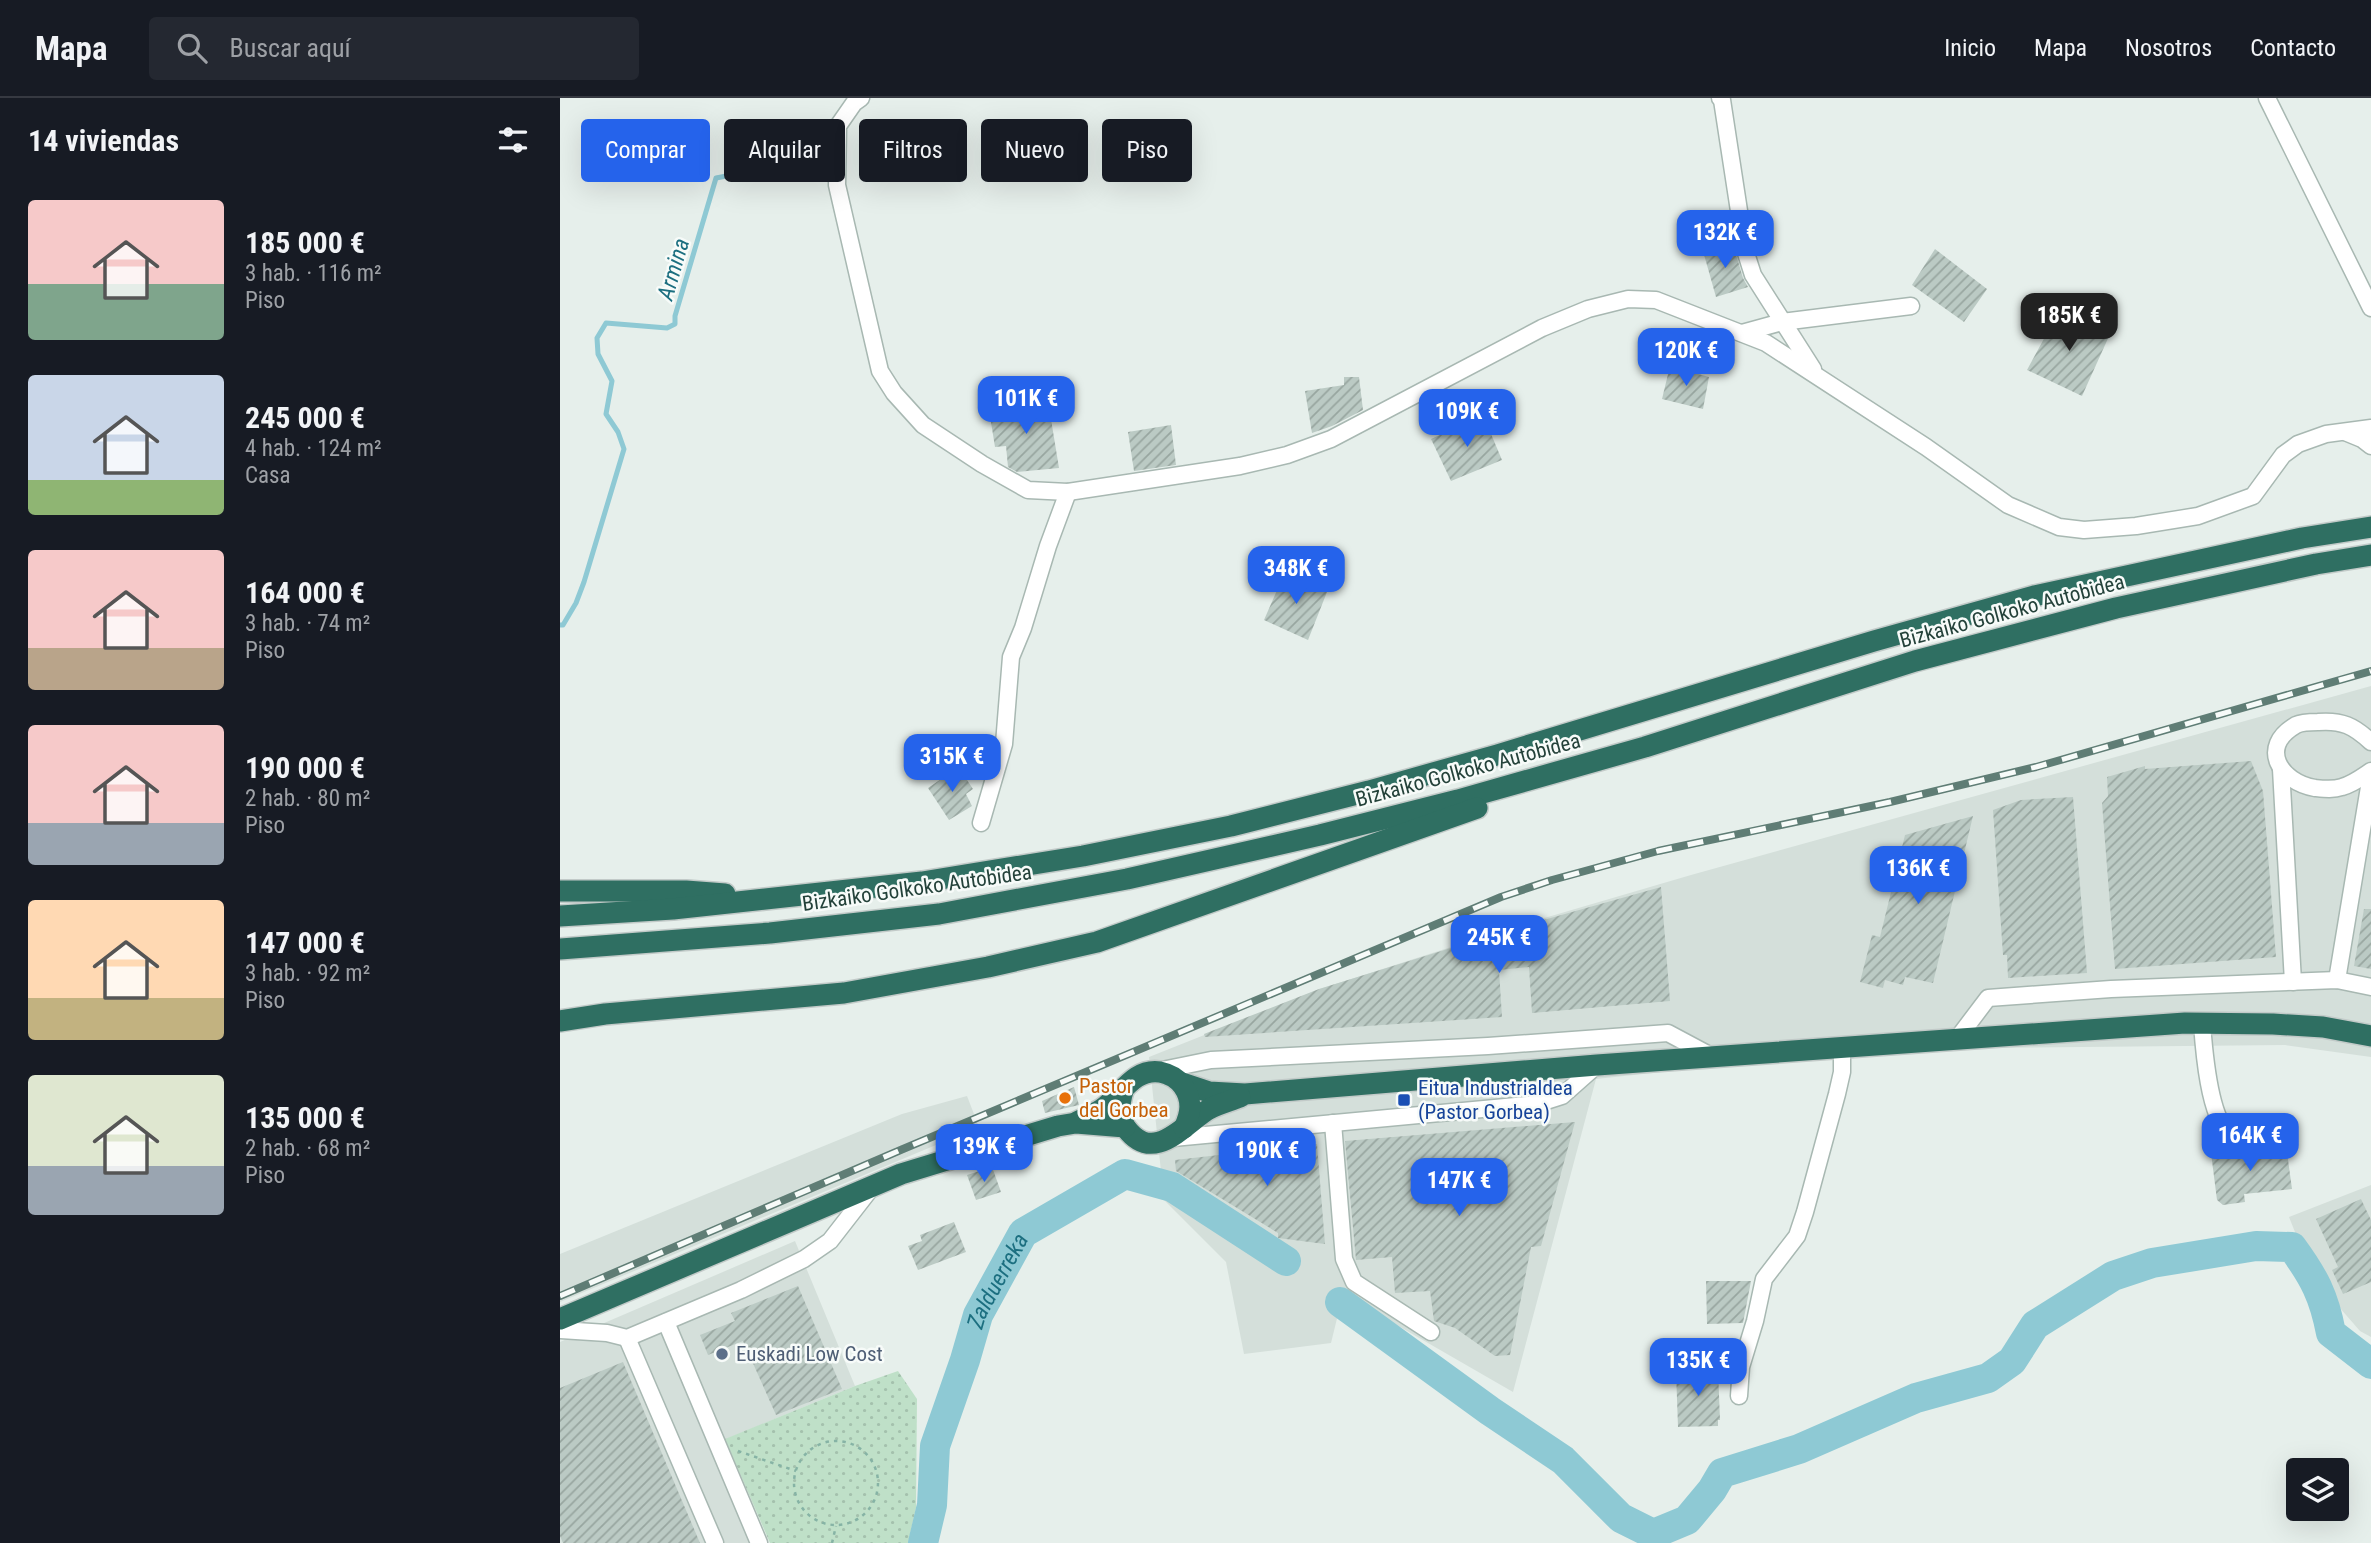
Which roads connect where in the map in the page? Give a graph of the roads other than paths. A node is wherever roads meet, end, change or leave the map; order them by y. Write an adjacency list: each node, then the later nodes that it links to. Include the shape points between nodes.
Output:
1 (861, 98): 12 (street, via 838,126 837,185 880,371 923,425 962,451 1028,490)
2 (1720, 98): 6 (street, via 1745,250 1753,275)
3 (2267, 98): 5 (street)
4 (1911, 306): 6 (street)
5 (2371, 308)
6 (1782, 322): 7 (street); 8 (street)
7 (1742, 333): 8 (street); 12 (street, via 1656,300 1629,299 1542,328 1331,439 1287,455)
8 (1816, 374): 10 (street, via 2008,505 2059,527 2084,530 2197,516 2235,503 2253,496 2283,455 2298,444)
9 (2371, 428): 10 (street)
10 (2345, 432): 11 (street)
11 (2371, 446)
12 (1068, 492): 19 (street, via 1011,657 1004,744)
13 (2371, 527): 21 (highway, Bizkaiko Golkoko Autobidea, via 2034,596 1497,755 1231,826 922,882)
14 (2371, 555): 16 (highway, Bizkaiko Golkoko Autobidea, via 2116,608 1915,661)
15 (2371, 743): 17 (street, via 2356,728 2333,721 2298,724 2278,746)
16 (1644, 747): 23 (highway, Bizkaiko Golkoko Autobidea, via 1320,835 1087,887 926,915); 27 (highway, via 1097,942 844,993)
17 (2281, 769): 18 (street, via 2294,782 2327,789 2340,788); 25 (street)
18 (2371, 773): 24 (street)
19 (981, 823)
20 (560, 891): 21 (highway, via 686,891)
21 (776, 898): 22 (highway, Bizkaiko Golkoko Autobidea)
22 (560, 916)
23 (560, 949)
24 (2337, 980): 25 (street); 26 (street)
25 (2293, 982): 30 (street, via 1988,998)
26 (2371, 987)
27 (560, 1021)
28 (2202, 1024): 29 (highway, via 2323,1027); 30 (highway); 42 (street, via 2216,1117 2230,1135)
29 (2371, 1036)
30 (1957, 1039): 31 (highway)
31 (1842, 1048): 32 (highway); 49 (street, via 1842,1072 1805,1212 1797,1236 1763,1279 1741,1367)
32 (1713, 1057): 33 (highway); 34 (street, via 1668,1033 1211,1060)
33 (1597, 1065): 37 (highway); 39 (street, via 1562,1096 1537,1104)
34 (1155, 1072): 35 (highway); 36 (highway, via 1136,1077)
35 (1182, 1083): 37 (highway, via 1209,1092); 41 (highway, via 1191,1105)
36 (1123, 1091): 38 (highway); 40 (highway, via 1119,1110)
37 (1245, 1094): 41 (highway, via 1209,1109)
38 (1076, 1123): 40 (highway); 43 (highway, via 995,1144)
39 (1333, 1123): 41 (street); 47 (street, via 1344,1259 1354,1282)
40 (1125, 1127): 41 (highway, via 1153,1143)
41 (1179, 1133)
42 (2277, 1139)
43 (874, 1185): 44 (highway); 45 (street, via 830,1241 804,1259)
44 (560, 1319)
45 (666, 1322): 48 (street); 51 (street)
46 (560, 1330): 48 (street)
47 (1431, 1332)
48 (627, 1338): 50 (street)
49 (1739, 1396)
50 (715, 1543)
51 (759, 1543)

